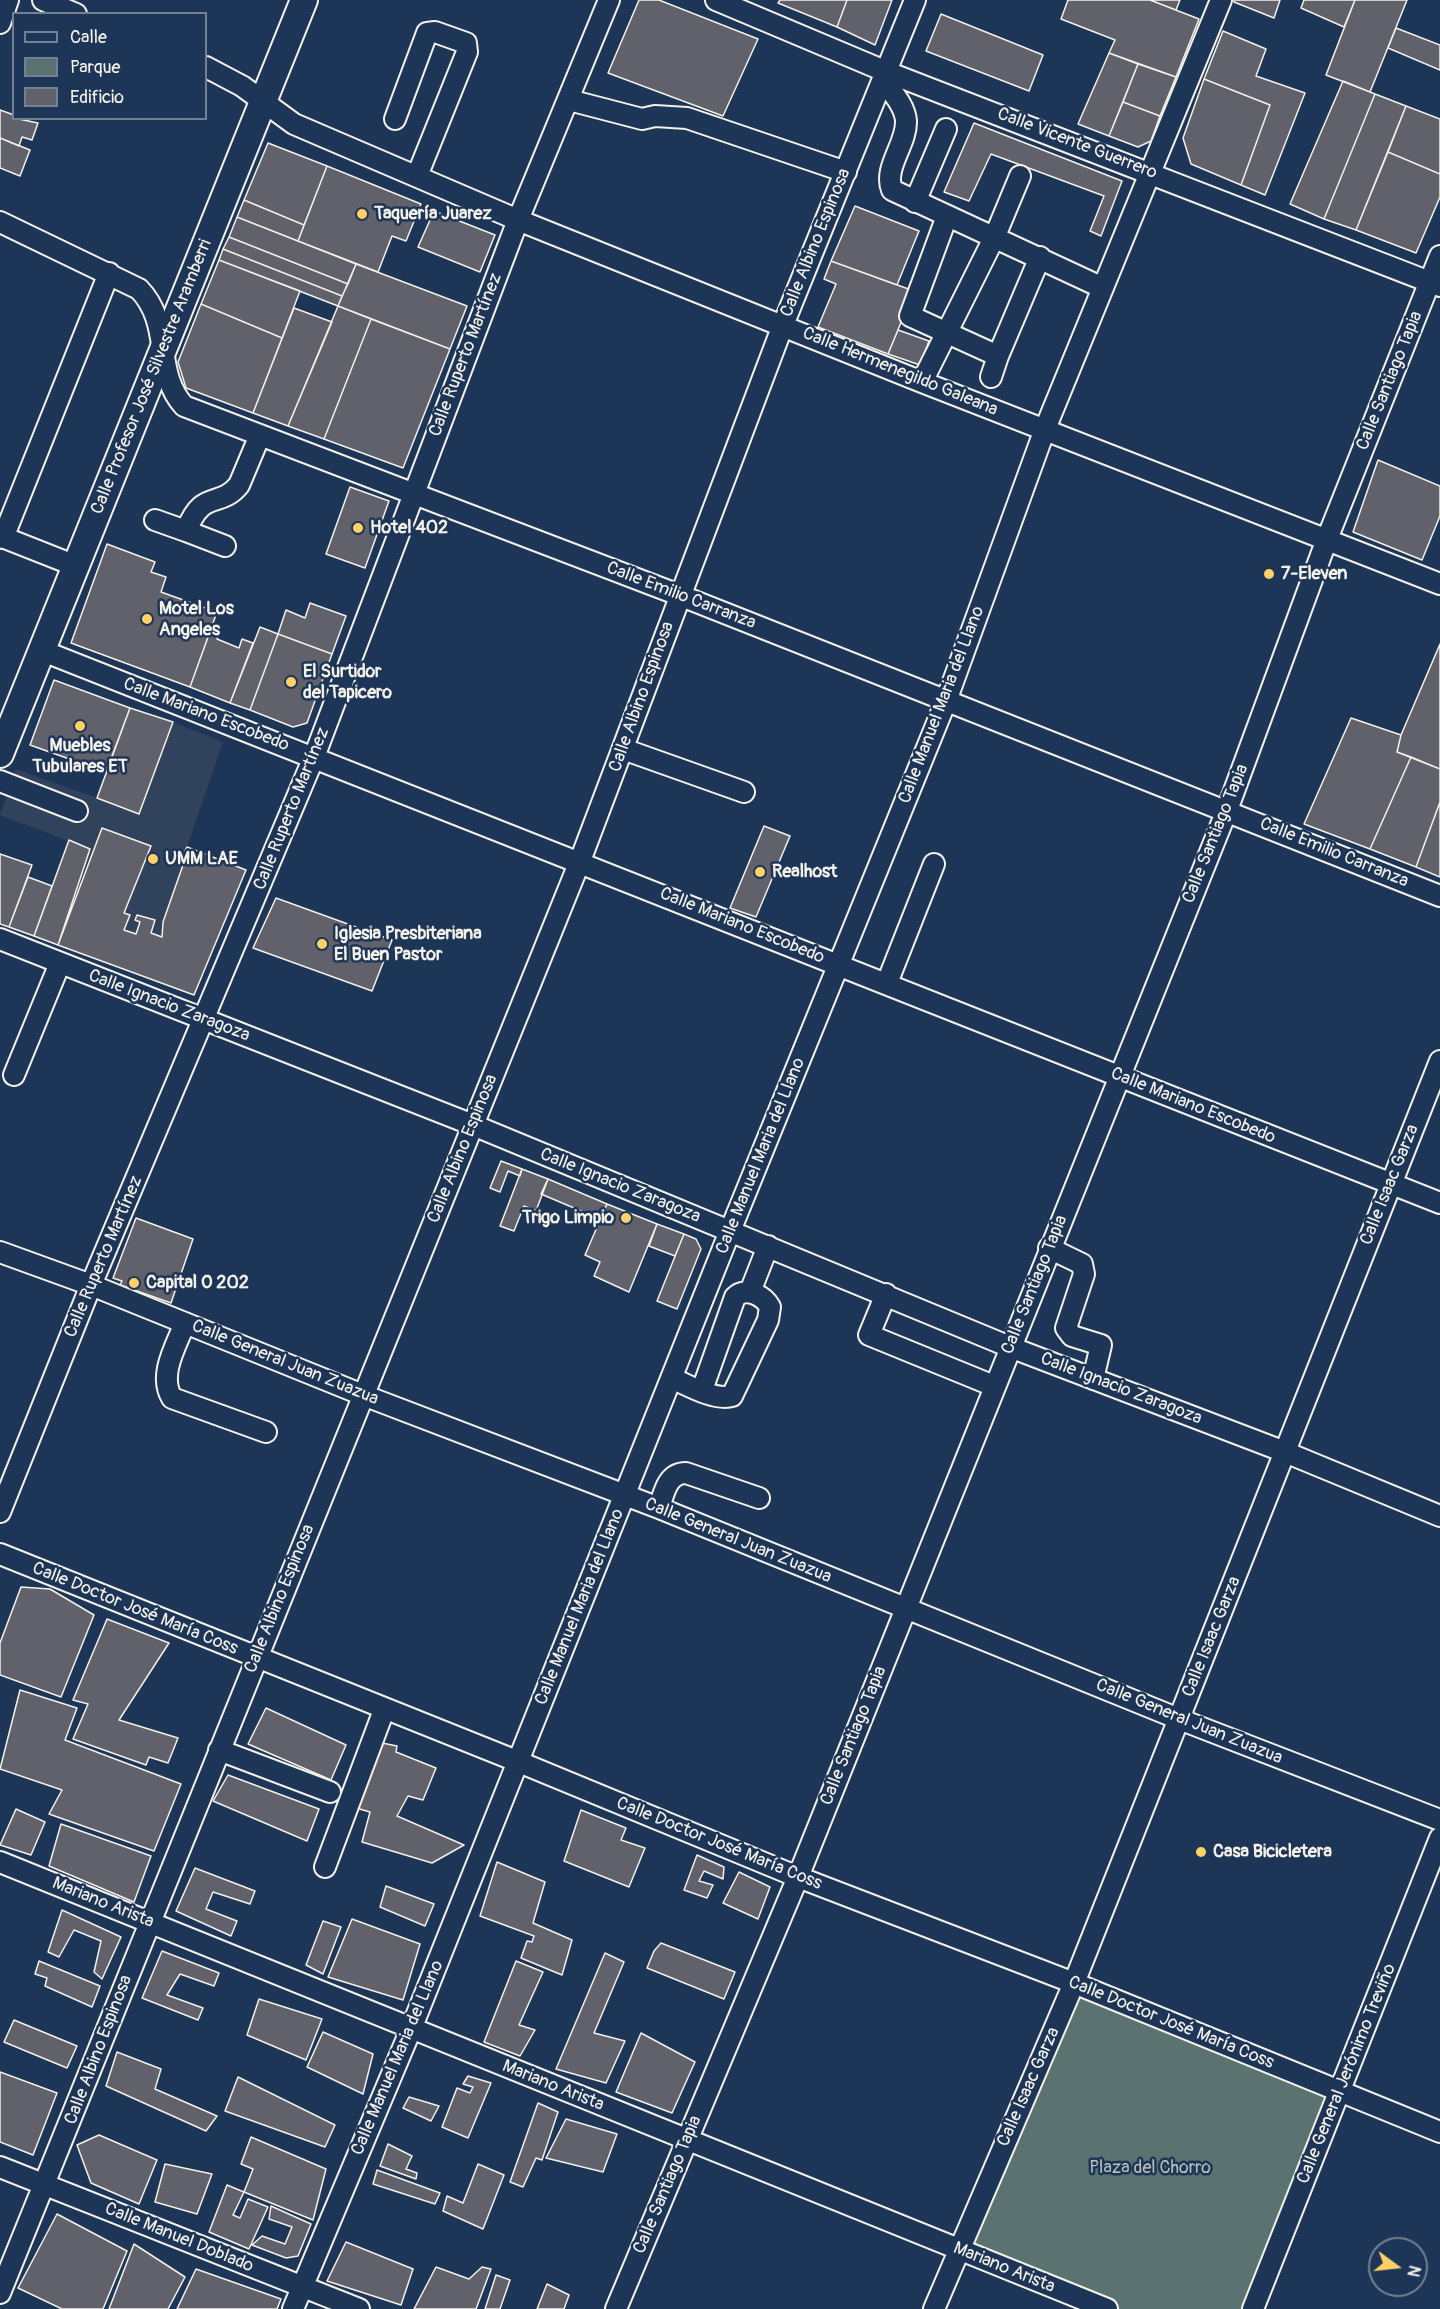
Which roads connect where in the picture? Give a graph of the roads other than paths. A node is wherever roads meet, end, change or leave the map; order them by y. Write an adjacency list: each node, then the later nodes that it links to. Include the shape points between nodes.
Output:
1 (8, 0): 9 (street)
2 (43, 0): 8 (street)
3 (304, 0): 13 (main road, Calle Profesor José Silvestre Aramberri)
4 (609, 0): 12 (street, Calle Ruperto Martínez)
5 (716, 0): 11 (street, Calle Vicente Guerrero)
6 (915, 0): 11 (street, Calle Albino Espinosa)
7 (1221, 0): 17 (street, Calle Manuel Maria del Llano)
8 (71, 12)
9 (0, 23)
10 (207, 68): 13 (street, Calle Hermenegildo Galeana)
11 (885, 76): 16 (street, Calle Albino Espinosa); 17 (street, Calle Vicente Guerrero); 20 (street, via 906,121 889,184 892,190)
12 (569, 100): 16 (street, via 642,119 687,117); 22 (street, Calle Ruperto Martínez)
13 (265, 101): 19 (street, Calle Hermenegildo Galeana, via 294,124); 32 (main road, Calle Profesor José Silvestre Aramberri)
14 (395, 119): 19 (street, via 427,33 466,43 467,52)
15 (946, 129): 20 (street)
16 (846, 172): 30 (street, Calle Albino Espinosa)
17 (1149, 172): 28 (street, Calle Vicente Guerrero); 29 (street, Calle Manuel Maria del Llano)
18 (1020, 176): 24 (street)
19 (417, 177): 22 (street, Calle Hermenegildo Galeana)
20 (915, 202): 21 (street)
21 (947, 216): 24 (street); 31 (street, via 910,316)
22 (518, 220): 30 (street, Calle Hermenegildo Galeana); 38 (street, Calle Ruperto Martínez)
23 (0, 222): 27 (street, Calle Emilio Carranza)
24 (995, 236): 26 (street); 31 (street)
25 (1440, 256): 28 (street, Calle Santiago Tapia)
26 (1040, 257): 29 (street); 33 (street)
27 (109, 273): 32 (street, Calle Emilio Carranza, via 139,289 150,300); 41 (street)
28 (1435, 284): 42 (street, Calle Santiago Tapia)
29 (1104, 288): 36 (street, Calle Manuel Maria del Llano)
30 (783, 324): 35 (street, Calle Hermenegildo Galeana); 46 (street, Calle Albino Espinosa)
31 (946, 335): 33 (street); 35 (street)
32 (165, 345): 37 (street, Calle Emilio Carranza, via 167,378 183,406); 44 (main road, Calle Profesor José Silvestre Aramberri)
33 (998, 357): 34 (street)
34 (991, 377)
35 (922, 382): 36 (street, Calle Hermenegildo Galeana)
36 (1045, 429): 42 (street, Calle Hermenegildo Galeana); 48 (street, Calle Manuel Maria del Llano)
37 (260, 435): 38 (street, Calle Emilio Carranza); 40 (street, via 239,485 233,492 197,508)
38 (413, 494): 46 (street, Calle Emilio Carranza); 51 (street, Calle Ruperto Martínez)
39 (155, 520): 40 (street)
40 (186, 531): 43 (street)
41 (2, 537): 44 (street)
42 (1327, 539): 45 (street, Calle Hermenegildo Galeana); 54 (street, Calle Santiago Tapia)
43 (225, 546)
44 (76, 567): 47 (main road, Calle Profesor José Silvestre Aramberri)
45 (1438, 579)
46 (679, 595): 48 (street, Calle Emilio Carranza); 49 (street, Calle Albino Espinosa)
47 (43, 651): 50 (main road, Calle Profesor José Silvestre Aramberri); 51 (street, Calle Mariano Escobedo)
48 (946, 701): 54 (street, Calle Emilio Carranza); 61 (street, Calle Manuel Maria del Llano)
49 (623, 749): 53 (street); 56 (street, Calle Albino Espinosa)
50 (0, 754)
51 (314, 757): 56 (street, Calle Mariano Escobedo); 63 (street, Calle Ruperto Martínez)
52 (0, 781): 55 (street)
53 (744, 792)
54 (1227, 810): 58 (street, Calle Emilio Carranza); 66 (street, Calle Santiago Tapia)
55 (77, 811)
56 (580, 861): 61 (street, Calle Mariano Escobedo); 67 (street, Calle Albino Espinosa)
57 (934, 864): 62 (street)
58 (1440, 896)
59 (0, 939): 60 (street, Calle Ignacio Zaragoza)
60 (60, 963): 63 (street, Calle Ignacio Zaragoza); 65 (street)
61 (840, 964): 62 (street, Calle Mariano Escobedo); 70 (street, Calle Manuel Maria del Llano)
62 (887, 983): 66 (street, Calle Mariano Escobedo)
63 (205, 1019): 67 (street, Calle Ignacio Zaragoza); 74 (street, Calle Ruperto Martínez)
64 (1440, 1061): 68 (street, Calle Isaac Garza)
65 (14, 1075)
66 (1118, 1076): 68 (street, Calle Mariano Escobedo); 72 (street, Calle Santiago Tapia)
67 (473, 1125): 70 (street, Calle Ignacio Zaragoza); 83 (street, Calle Albino Espinosa)
68 (1390, 1184): 69 (street, Calle Mariano Escobedo); 85 (street, Calle Isaac Garza)
69 (1440, 1203)
70 (730, 1231): 71 (street, Calle Ignacio Zaragoza); 79 (street, Calle Manuel Maria del Llano)
71 (768, 1246): 75 (street); 76 (street, Calle Ignacio Zaragoza)
72 (1049, 1248): 78 (street, Calle Santiago Tapia); 80 (street, via 1084,1268 1066,1328 1072,1336 1101,1344)
73 (0, 1252): 74 (street, Calle General Juan Zuazua)
74 (91, 1285): 77 (street, Calle General Juan Zuazua); 89 (street, Calle Ruperto Martínez)
75 (750, 1292): 82 (street, via 738,1294 732,1302); 82 (street, via 765,1299 770,1311 736,1390 726,1398)
76 (886, 1294): 78 (street, Calle Ignacio Zaragoza); 81 (street, via 869,1335)
77 (185, 1323): 83 (street, Calle General Juan Zuazua); 84 (street, via 167,1372 165,1387 172,1398)
78 (1010, 1347): 80 (street, Calle Ignacio Zaragoza); 81 (street, Calle Santiago Tapia)
79 (672, 1378): 82 (street); 86 (street, Calle Manuel Maria del Llano)
80 (1093, 1379): 85 (street, Calle Ignacio Zaragoza)
81 (994, 1386): 92 (street, Calle Santiago Tapia)
82 (702, 1390)
83 (363, 1395): 86 (street, Calle General Juan Zuazua); 93 (street, Calle Albino Espinosa)
84 (266, 1432)
85 (1285, 1452): 90 (street, Calle Ignacio Zaragoza); 95 (street, Calle Isaac Garza)
86 (624, 1496): 88 (street, Calle General Juan Zuazua); 97 (street, Calle Manuel Maria del Llano)
87 (759, 1498): 88 (street, via 679,1473 670,1479)
88 (658, 1508): 92 (street, Calle General Juan Zuazua)
89 (0, 1512)
90 (1440, 1516)
91 (0, 1554): 93 (street, Calle Doctor José María Coss)
92 (905, 1608): 95 (street, Calle General Juan Zuazua); 103 (street, Calle Santiago Tapia)
93 (256, 1658): 94 (street, Calle Doctor José María Coss); 96 (street, Calle Albino Espinosa)
94 (384, 1710): 97 (street, Calle Doctor José María Coss); 102 (street)
95 (1179, 1719): 99 (street, Calle General Juan Zuazua); 105 (street, Calle Isaac Garza)
96 (219, 1750): 98 (street); 104 (street, Calle Albino Espinosa)
97 (519, 1762): 103 (street, Calle Doctor José María Coss); 106 (street, Calle Manuel Maria del Llano)
98 (330, 1792)
99 (1440, 1820)
100 (1440, 1838): 107 (street, Calle General Jerónimo Treviño)
101 (0, 1862): 104 (street, Mariano Arista)
102 (325, 1867)
103 (798, 1877): 105 (street, Calle Doctor José María Coss); 109 (street, Calle Santiago Tapia)
104 (149, 1922): 106 (street, Mariano Arista); 111 (street, Calle Albino Espinosa)
105 (1074, 1983): 107 (street, Calle Doctor José María Coss); 112 (street, Calle Isaac Garza)
106 (411, 2029): 109 (street, Mariano Arista); 113 (street, Calle Manuel Maria del Llano)
107 (1340, 2093): 108 (street, Calle Doctor José María Coss); 120 (street, Calle General Jerónimo Treviño)
108 (1440, 2132)
109 (687, 2140): 112 (street, Mariano Arista); 117 (street, Calle Santiago Tapia)
110 (0, 2167): 111 (street, Calle Manuel Doblado)
111 (45, 2185): 113 (street, Calle Manuel Doblado); 114 (street, Calle Albino Espinosa)
112 (958, 2250): 118 (street, Calle Isaac Garza); 119 (street, Mariano Arista)
113 (302, 2286): 115 (street, Calle Manuel Maria del Llano); 116 (street, Calle Manuel Doblado)
114 (0, 2293)
115 (292, 2309)
116 (359, 2309)
117 (616, 2309)
118 (934, 2309)
119 (1107, 2309)
120 (1253, 2309)

